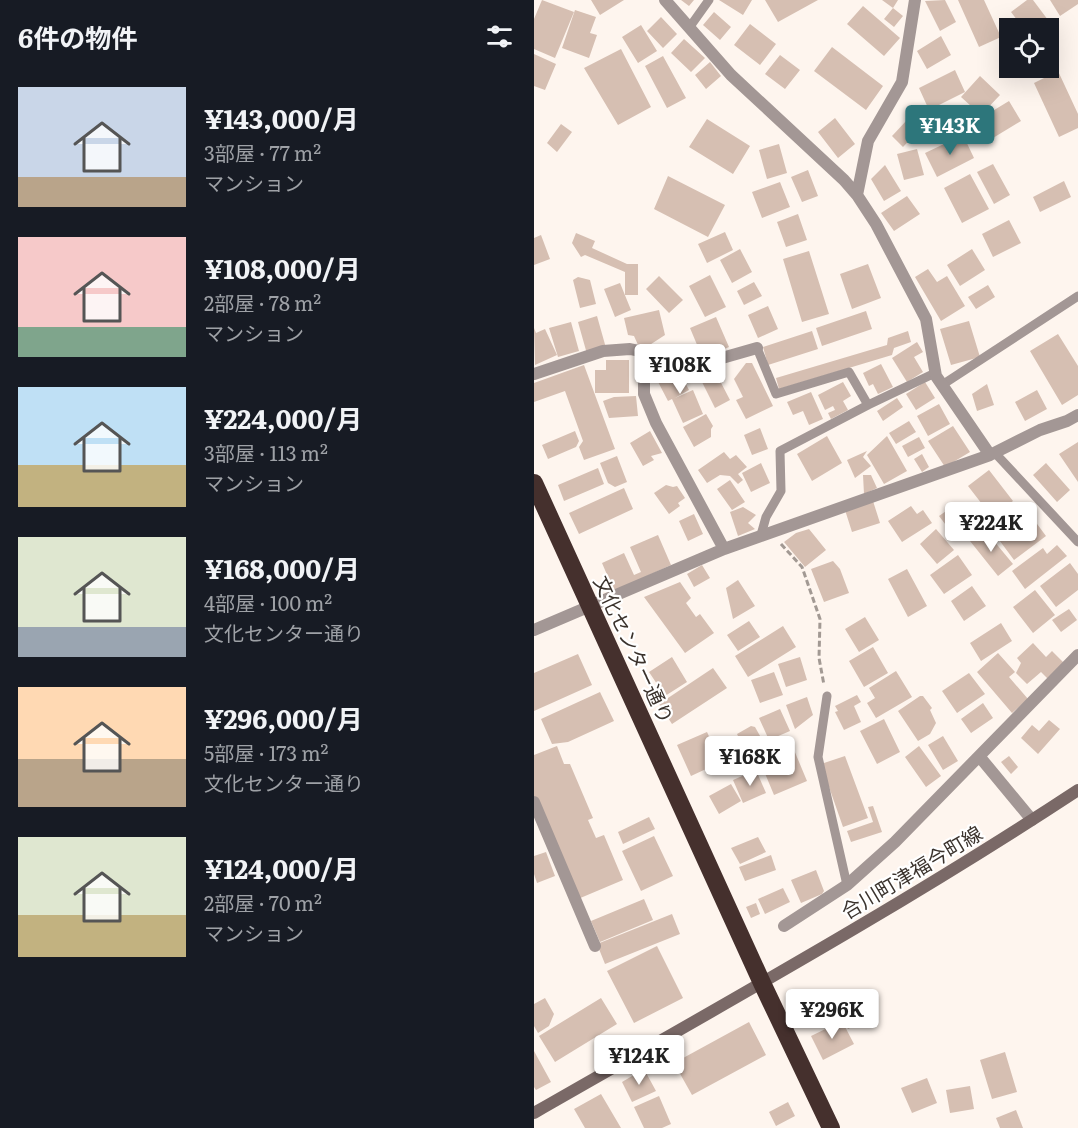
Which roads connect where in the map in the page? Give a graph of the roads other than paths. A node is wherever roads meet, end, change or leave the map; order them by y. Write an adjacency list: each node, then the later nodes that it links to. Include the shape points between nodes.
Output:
1 (665, 0): 4 (street)
2 (709, 0): 4 (lane)
3 (915, 0): 5 (street, via 902,82 868,141)
4 (689, 28): 5 (street, via 731,75)
5 (857, 195): 9 (street, via 926,319)
6 (1078, 296): 11 (lane)
7 (757, 348): 8 (street, via 701,364); 12 (lane, via 776,394 849,372)
8 (664, 356): 10 (street, via 630,349 603,351); 18 (street, via 644,373 644,394)
9 (935, 373): 11 (street); 12 (lane)
10 (534, 374)
11 (942, 385): 14 (street)
12 (868, 405): 16 (lane, via 780,452 781,491 766,517)
13 (1078, 415): 14 (street)
14 (992, 454): 16 (street); 17 (lane)
15 (534, 483): 19 (highway, 文化センター通り)
16 (766, 533): 18 (street)
17 (1078, 542)
18 (724, 549): 19 (street)
19 (590, 606): 20 (street); 30 (highway, 文化センター通り)
20 (534, 630)
21 (1078, 655): 23 (street)
22 (827, 696): 27 (lane, via 818,757)
23 (979, 756): 26 (street); 27 (street)
24 (1078, 790): 26 (street, 合川町津福今町線)
25 (534, 802): 29 (street)
26 (1032, 820): 30 (street, 合川町津福今町線)
27 (847, 885): 28 (street)
28 (784, 926)
29 (596, 946)
30 (762, 982): 31 (street, 合川町津福今町線); 32 (highway, 文化センター通り)
31 (534, 1113)
32 (831, 1128)

